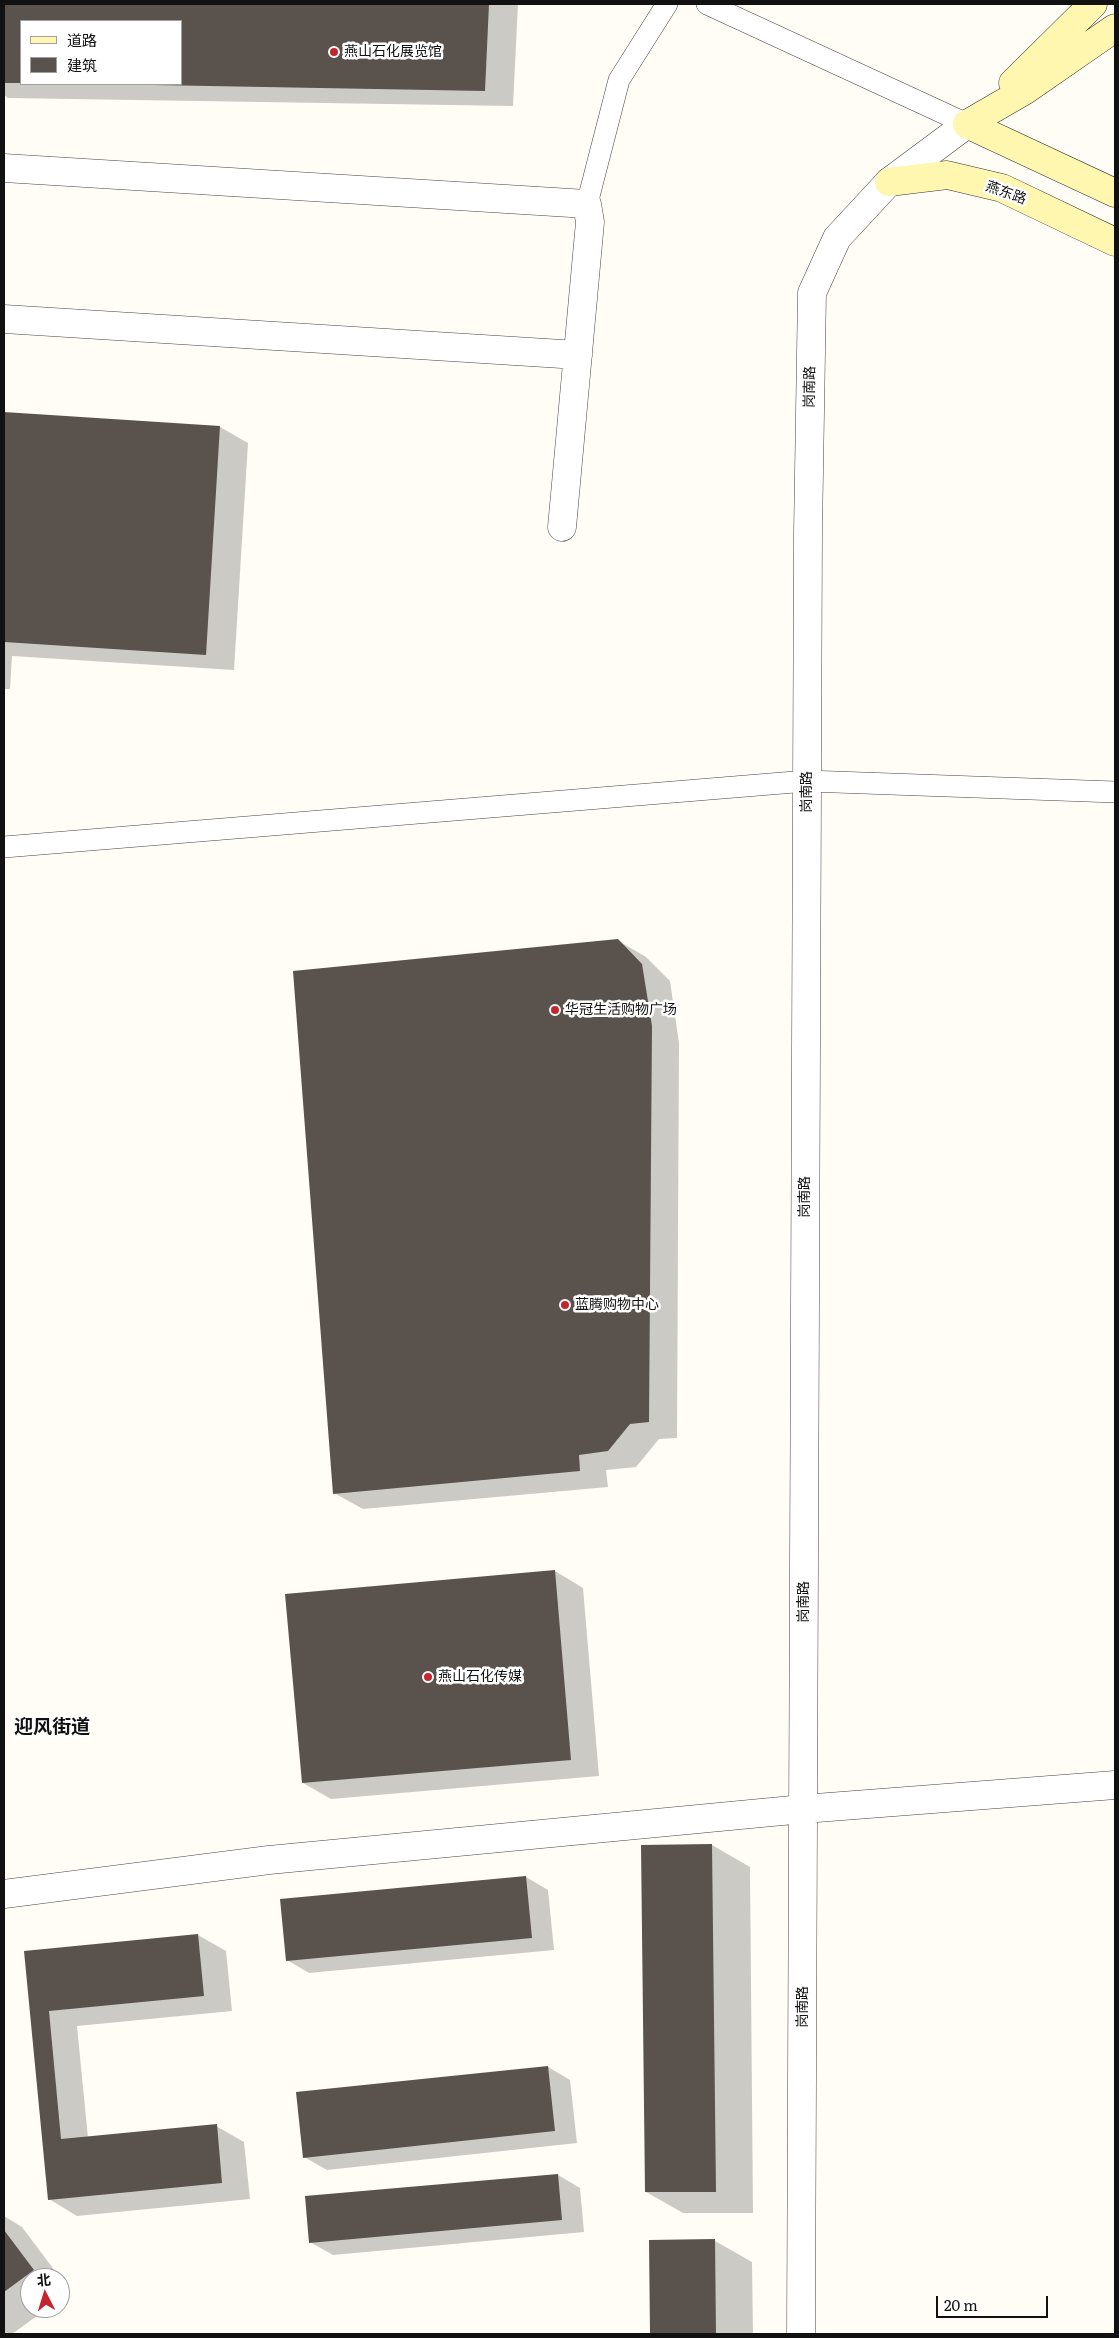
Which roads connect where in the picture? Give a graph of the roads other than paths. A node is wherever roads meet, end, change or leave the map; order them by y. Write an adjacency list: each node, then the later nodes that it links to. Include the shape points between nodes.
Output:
1 (668, 4): 9 (lane, via 619,80)
2 (707, 4): 5 (lane)
3 (1094, 4): 5 (main road)
4 (1115, 28): 5 (main road, via 1024,91)
5 (967, 124): 7 (street, 岗南路); 8 (main road)
6 (4, 168): 9 (street)
7 (889, 182): 10 (main road, 燕东路, via 947,175 1002,188); 14 (street, 岗南路, via 837,238 812,293)
8 (1115, 193)
9 (587, 204): 12 (street, via 590,222)
10 (1115, 242)
11 (4, 319): 12 (street)
12 (578, 355): 13 (street)
13 (562, 527)
14 (807, 781): 15 (lane); 16 (lane); 18 (street, 岗南路)
15 (1115, 792)
16 (4, 847)
17 (1115, 1786): 18 (street)
18 (803, 1808): 19 (street, via 269,1860); 20 (street, 岗南路)
19 (4, 1894)
20 (802, 2334)

